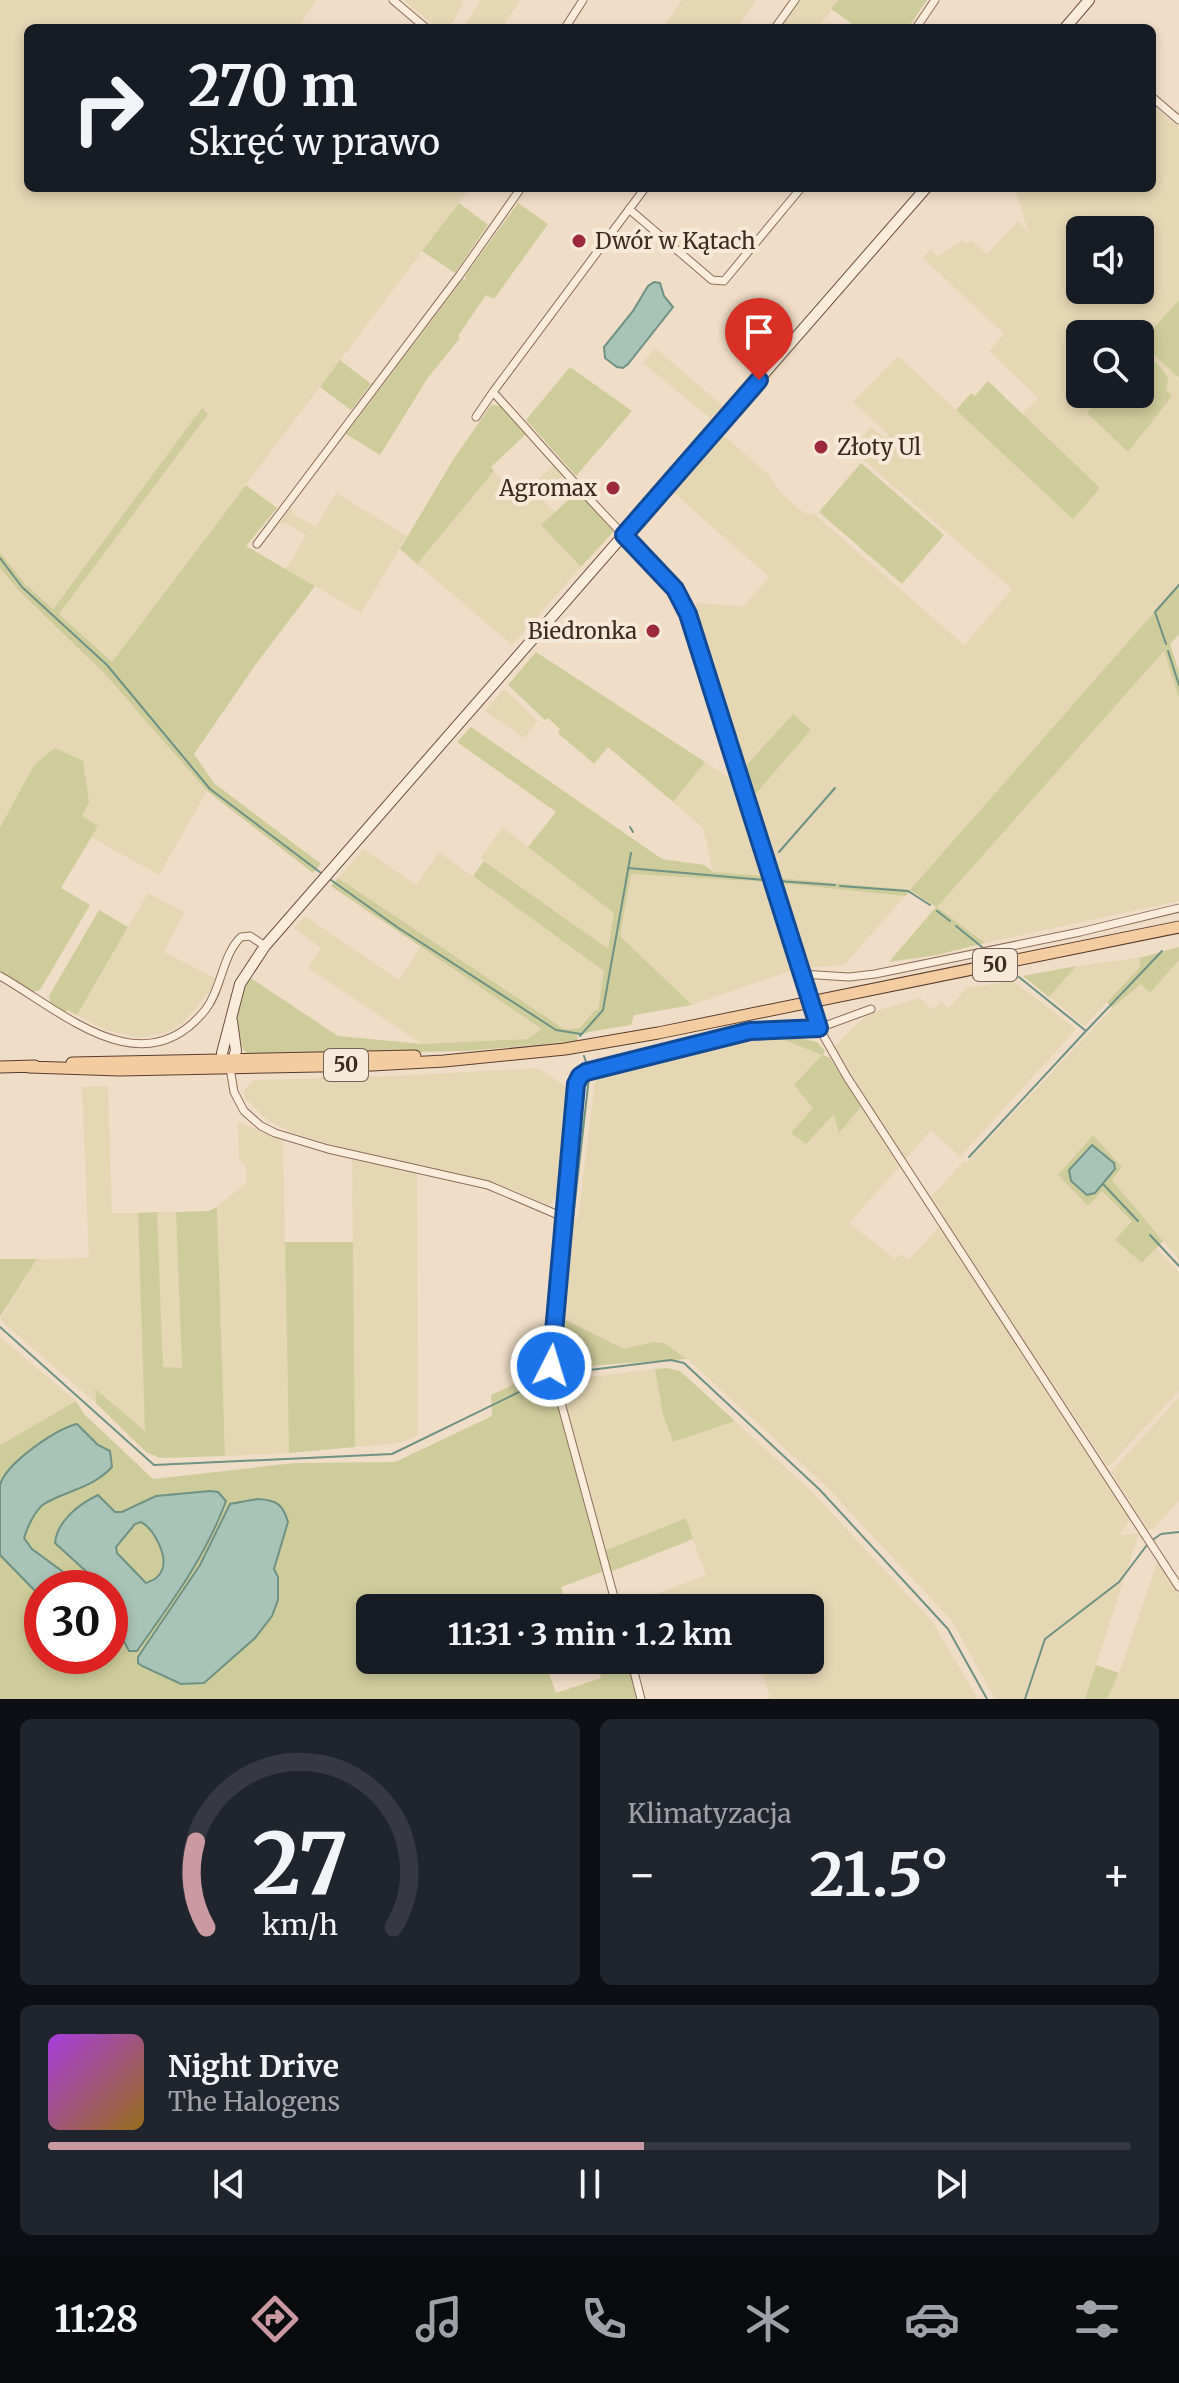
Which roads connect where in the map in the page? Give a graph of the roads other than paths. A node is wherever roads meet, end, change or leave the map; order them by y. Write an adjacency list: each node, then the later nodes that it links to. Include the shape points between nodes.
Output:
1 (393, 0): 6 (street)
2 (583, 0): 7 (street)
3 (795, 0): 8 (street)
4 (935, 0): 9 (street)
5 (1089, 0): 10 (street)
6 (421, 24)
7 (568, 24)
8 (778, 24)
9 (919, 24)
10 (1070, 24)
11 (1156, 100): 12 (street)
12 (1179, 120)
13 (518, 192): 21 (street)
14 (642, 192): 17 (street)
15 (798, 192): 17 (street, via 724,281 712,280)
16 (923, 192): 20 (street)
17 (629, 209): 18 (street)
18 (493, 392): 19 (street); 20 (street)
19 (476, 417)
20 (624, 535): 24 (street); 25 (street, via 675,589 688,614)
21 (257, 544)
22 (1179, 908): 25 (street, via 875,974)
23 (1179, 927): 27 (main road, 50)
24 (265, 946): 26 (street, via 250,936 241,937 201,1015 177,1035 137,1044 112,1041 82,1027); 30 (street, via 240,984)
25 (801, 974): 27 (street)
26 (0, 976)
27 (810, 1002): 29 (street); 30 (main road, 50, via 602,1043 463,1058 372,1065)
28 (871, 1009): 29 (street)
29 (819, 1028): 32 (street, via 750,1031 582,1073 576,1084); 33 (street)
30 (229, 1062): 31 (main road, 50, via 88,1070); 32 (street, via 234,1092 244,1111 275,1133 488,1185)
31 (0, 1067)
32 (563, 1217): 34 (street, via 551,1366)
33 (1179, 1587)
34 (613, 1594)
35 (635, 1674): 36 (street)
36 (641, 1699)

